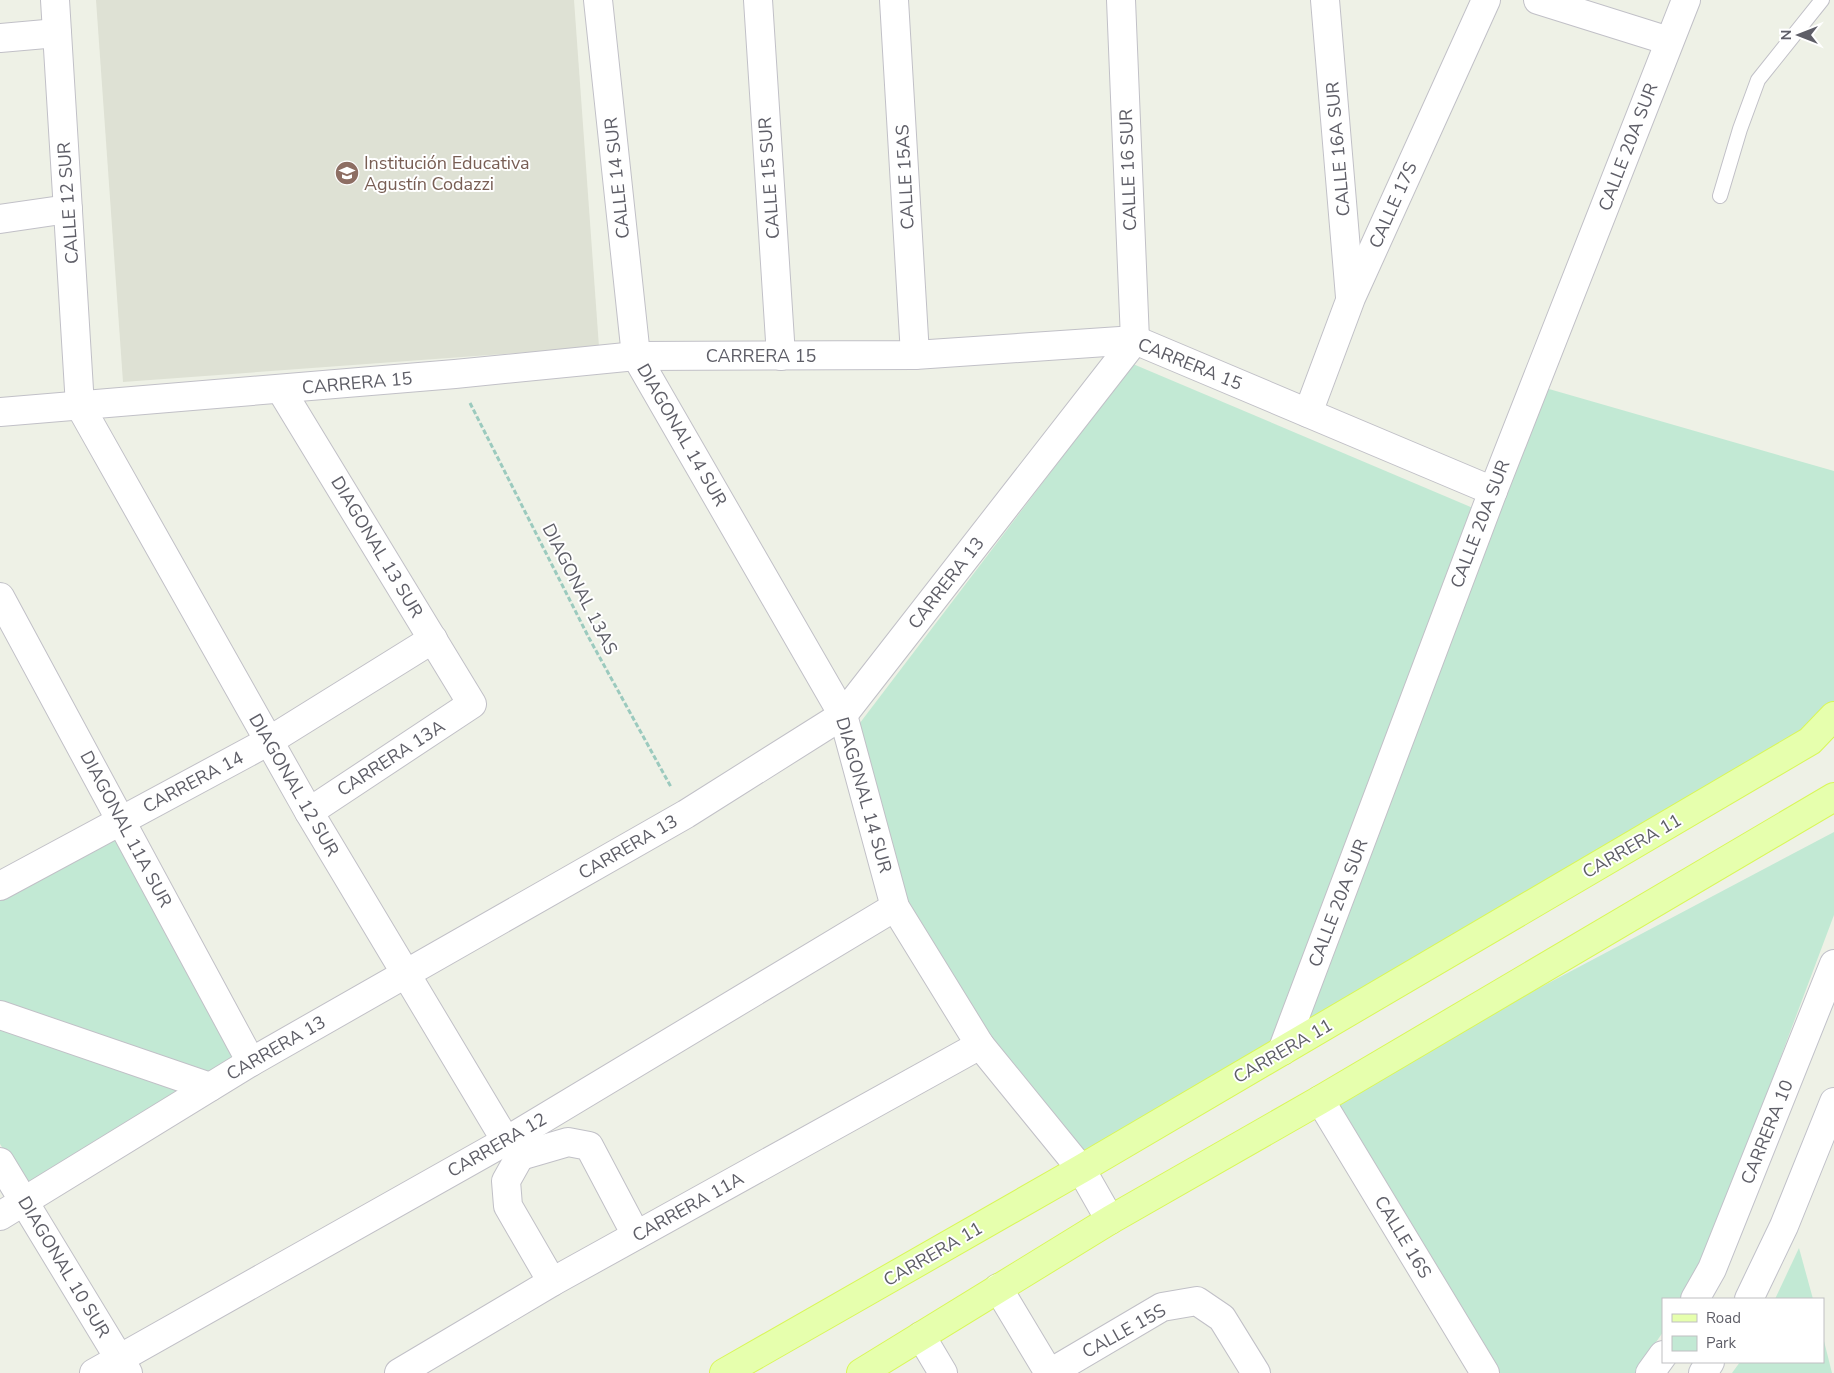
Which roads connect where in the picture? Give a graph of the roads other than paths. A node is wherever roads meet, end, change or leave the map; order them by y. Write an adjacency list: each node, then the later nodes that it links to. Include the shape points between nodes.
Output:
1 (55, 0): 11 (street, CALLE 12 SUR)
2 (598, 0): 20 (street, CALLE 14 SUR)
3 (758, 0): 21 (street, CALLE 15 SUR)
4 (894, 0): 19 (street, CALLE 15AS)
5 (1121, 0): 18 (street, CALLE 16 SUR)
6 (1325, 0): 17 (street, CALLE 16A SUR)
7 (1486, 0): 17 (street, CALLE 17S)
8 (1538, 0): 13 (street)
9 (1686, 0): 13 (street, CALLE 20A SUR)
10 (1822, 0): 14 (lane, via 1758,80)
11 (57, 33): 12 (street); 15 (street, CALLE 12 SUR)
12 (0, 38)
13 (1669, 41): 26 (street, CALLE 20A SUR)
14 (1720, 196)
15 (68, 210): 16 (street); 23 (street, CALLE 12 SUR)
16 (0, 219)
17 (1351, 298): 25 (street, CALLE 17S)
18 (1135, 340): 19 (street, CARRERA 15); 25 (street, CARRERA 15); 30 (street, CARRERA 13)
19 (915, 355): 21 (street, CARRERA 15)
20 (636, 356): 21 (street, CARRERA 15); 22 (street, CARRERA 15); 30 (street, DIAGONAL 14 SUR)
21 (781, 356)
22 (281, 390): 23 (street, CARRERA 15); 28 (street, DIAGONAL 13 SUR)
23 (80, 406): 24 (street, CARRERA 15); 32 (street, DIAGONAL 12 SUR)
24 (0, 412)
25 (1308, 413): 26 (street, CARRERA 15)
26 (1493, 491): 42 (street, CALLE 20A SUR)
27 (0, 596): 35 (street, DIAGONAL 11A SUR)
28 (433, 639): 29 (street, DIAGONAL 13 SUR); 32 (street, CARRERA 14)
29 (472, 704): 34 (street, CARRERA 13A)
30 (843, 715): 37 (street, DIAGONAL 14 SUR); 39 (street, CARRERA 13, via 686,814)
31 (1834, 716): 42 (main road, CARRERA 11, via 1810,741)
32 (269, 741): 34 (street, DIAGONAL 12 SUR); 35 (street, CARRERA 14)
33 (1834, 797): 45 (main road)
34 (309, 812): 39 (street, DIAGONAL 12 SUR)
35 (121, 821): 36 (street, CARRERA 14); 43 (street, DIAGONAL 11A SUR)
36 (0, 886)
37 (895, 907): 41 (street, DIAGONAL 14 SUR); 47 (street, CARRERA 12)
38 (1834, 964): 56 (street, CARRERA 10, via 1712,1269)
39 (405, 973): 43 (street, CARRERA 13); 47 (street, DIAGONAL 12 SUR)
40 (0, 1016): 44 (street)
41 (980, 1045): 49 (street, DIAGONAL 14 SUR); 53 (street, CARRERA 11A)
42 (1282, 1051): 49 (main road, CARRERA 11)
43 (251, 1062): 44 (street, CARRERA 13)
44 (210, 1088): 50 (street, CARRERA 13)
45 (1320, 1100): 52 (main road); 68 (street, CALLE 16S)
46 (1834, 1102): 57 (street, via 1784,1226)
47 (513, 1149): 53 (street, via 568,1142 589,1146); 54 (street, via 506,1181 508,1206); 60 (street, CARRERA 12)
48 (0, 1162): 50 (street, DIAGONAL 10 SUR)
49 (1081, 1169): 52 (street, DIAGONAL 14 SUR); 63 (main road, CARRERA 11)
50 (24, 1201): 51 (street, CARRERA 13); 60 (street, DIAGONAL 10 SUR)
51 (0, 1216)
52 (1110, 1220): 55 (main road)
53 (636, 1235): 54 (street, CARRERA 11A)
54 (552, 1282): 62 (street, CARRERA 11A)
55 (998, 1288): 58 (main road); 66 (street)
56 (1696, 1298)
57 (1749, 1298)
58 (921, 1336): 64 (main road); 65 (street)
59 (1662, 1356): 69 (street)
60 (123, 1365): 61 (street, CARRERA 12)
61 (94, 1373)
62 (399, 1373)
63 (724, 1373)
64 (861, 1373)
65 (943, 1373)
66 (1050, 1373): 67 (street, CALLE 15S, via 1162,1306 1197,1301 1222,1318)
67 (1256, 1373)
68 (1485, 1373)
69 (1650, 1373)

